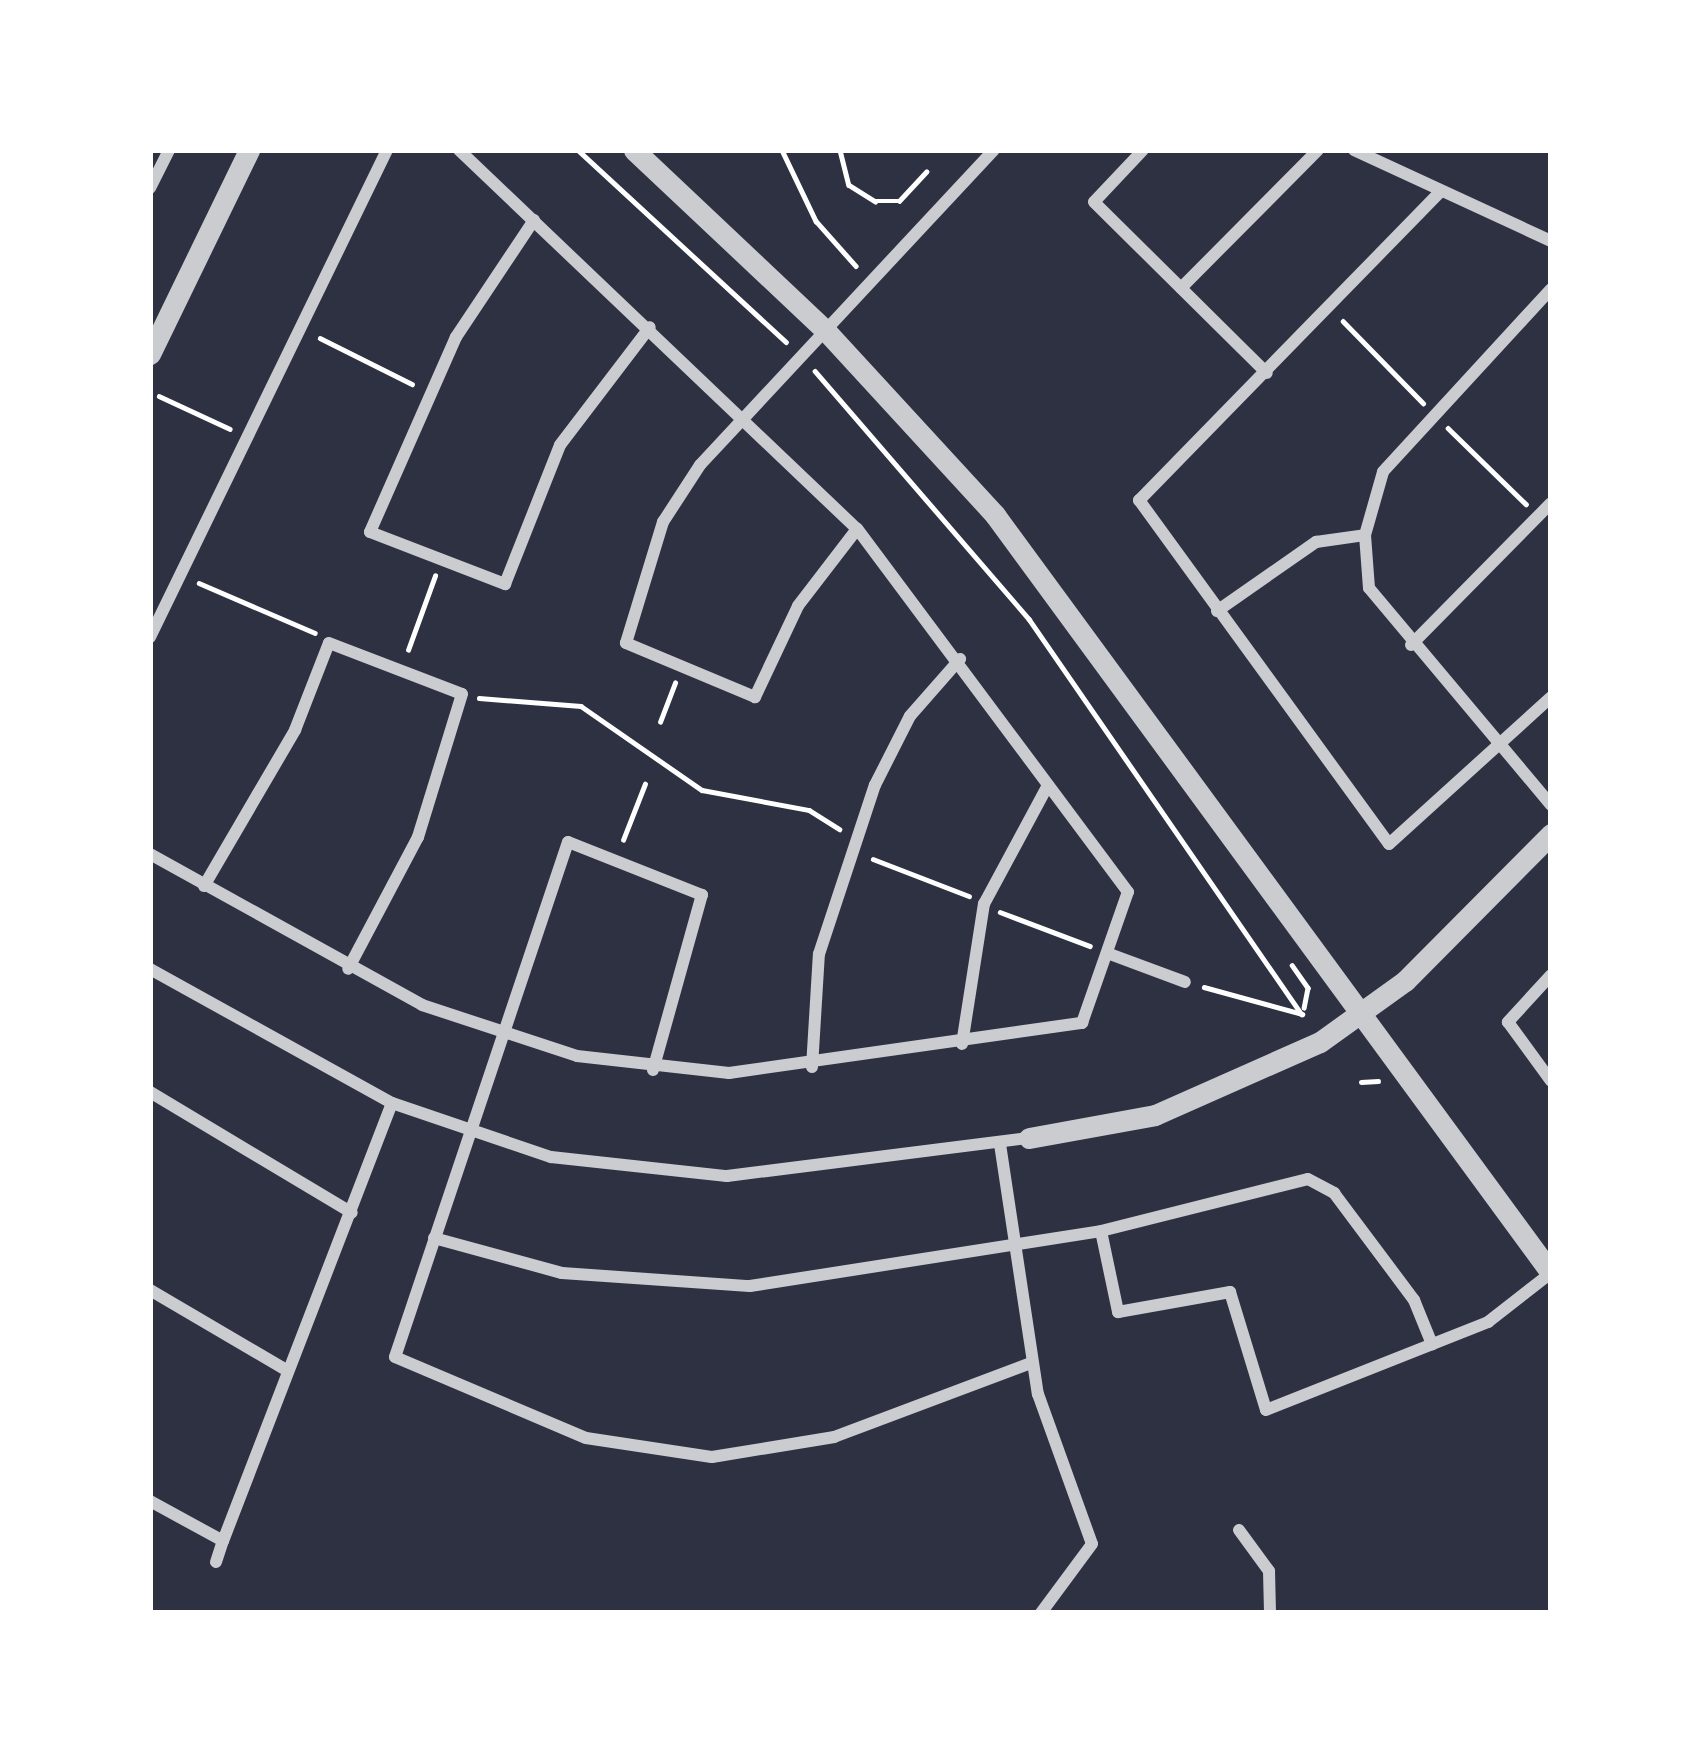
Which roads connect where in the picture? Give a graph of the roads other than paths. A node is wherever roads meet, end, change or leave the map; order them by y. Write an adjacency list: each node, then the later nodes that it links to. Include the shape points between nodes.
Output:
1 (169, 150): 10 (street)
2 (249, 150): 18 (street)
3 (388, 150): 25 (street)
4 (459, 150): 12 (street)
5 (634, 150): 17 (street)
6 (994, 150): 17 (street)
7 (1142, 150): 14 (street, via 1094,202)
8 (1318, 150): 14 (street)
9 (1354, 150): 11 (street)
10 (150, 188)
11 (1440, 192): 13 (street); 19 (street)
12 (534, 220): 16 (street); 16 (street, via 428,392 370,532 505,584 560,445)
13 (1551, 241)
14 (1180, 288): 19 (street)
15 (1551, 289): 23 (street, via 1383,472)
16 (650, 327): 20 (street)
17 (813, 345): 20 (street); 40 (street, via 1036,566)
18 (150, 354)
19 (1267, 373): 24 (street, via 1139,500)
20 (745, 416): 22 (street); 22 (street, via 663,522 626,643 755,697 798,606)
21 (1551, 503): 26 (street)
22 (857, 529): 27 (street)
23 (1365, 535): 24 (street, via 1316,542); 26 (street, via 1369,588)
24 (1217, 611): 29 (street, via 1389,844)
25 (150, 637)
26 (1411, 645): 29 (street)
27 (960, 659): 30 (street); 43 (street, via 890,749 852,851 819,954)
28 (1551, 697): 29 (street)
29 (1500, 750): 31 (street)
30 (1048, 785): 35 (street, via 1128,892); 42 (street, via 984,904)
31 (1551, 806)
32 (1551, 834): 40 (street)
33 (150, 854): 34 (street)
34 (204, 886): 37 (street); 37 (street, via 295,730 329,643 462,694 418,837)
35 (1106, 952): 39 (street); 42 (street, via 1082,1023)
36 (150, 969): 47 (street)
37 (348, 969): 41 (street)
38 (1551, 975): 45 (street, via 1508,1022)
39 (1185, 982)
40 (1364, 1015): 49 (street, via 1250,1082 1155,1115); 55 (street)
41 (500, 1034): 44 (street); 44 (street, via 568,842 702,896); 48 (street)
42 (962, 1044): 43 (street)
43 (812, 1066): 44 (street)
44 (653, 1070)
45 (1551, 1081)
46 (150, 1092): 51 (street)
47 (392, 1103): 48 (street); 51 (street)
48 (469, 1133): 50 (street, via 639,1172 727,1176); 53 (street)
49 (1029, 1138): 50 (street)
50 (1000, 1144): 54 (street)
51 (352, 1213): 59 (street)
52 (1101, 1232): 54 (street); 57 (street, via 1275,1181 1322,1184 1414,1300); 57 (street, via 1118,1312 1230,1292 1267,1410)
53 (434, 1238): 54 (street, via 562,1273 703,1287); 58 (street, via 394,1357 628,1449 712,1457 794,1449)
54 (1013, 1240): 58 (street)
55 (1551, 1273): 57 (street, via 1488,1322)
56 (150, 1290): 59 (street)
57 (1432, 1345)
58 (1031, 1363): 64 (street, via 1092,1544)
59 (289, 1372): 62 (street)
60 (150, 1501): 62 (street)
61 (1239, 1530): 65 (street, via 1270,1571)
62 (223, 1541): 63 (street)
63 (216, 1562)
64 (1041, 1613)
65 (1270, 1613)

